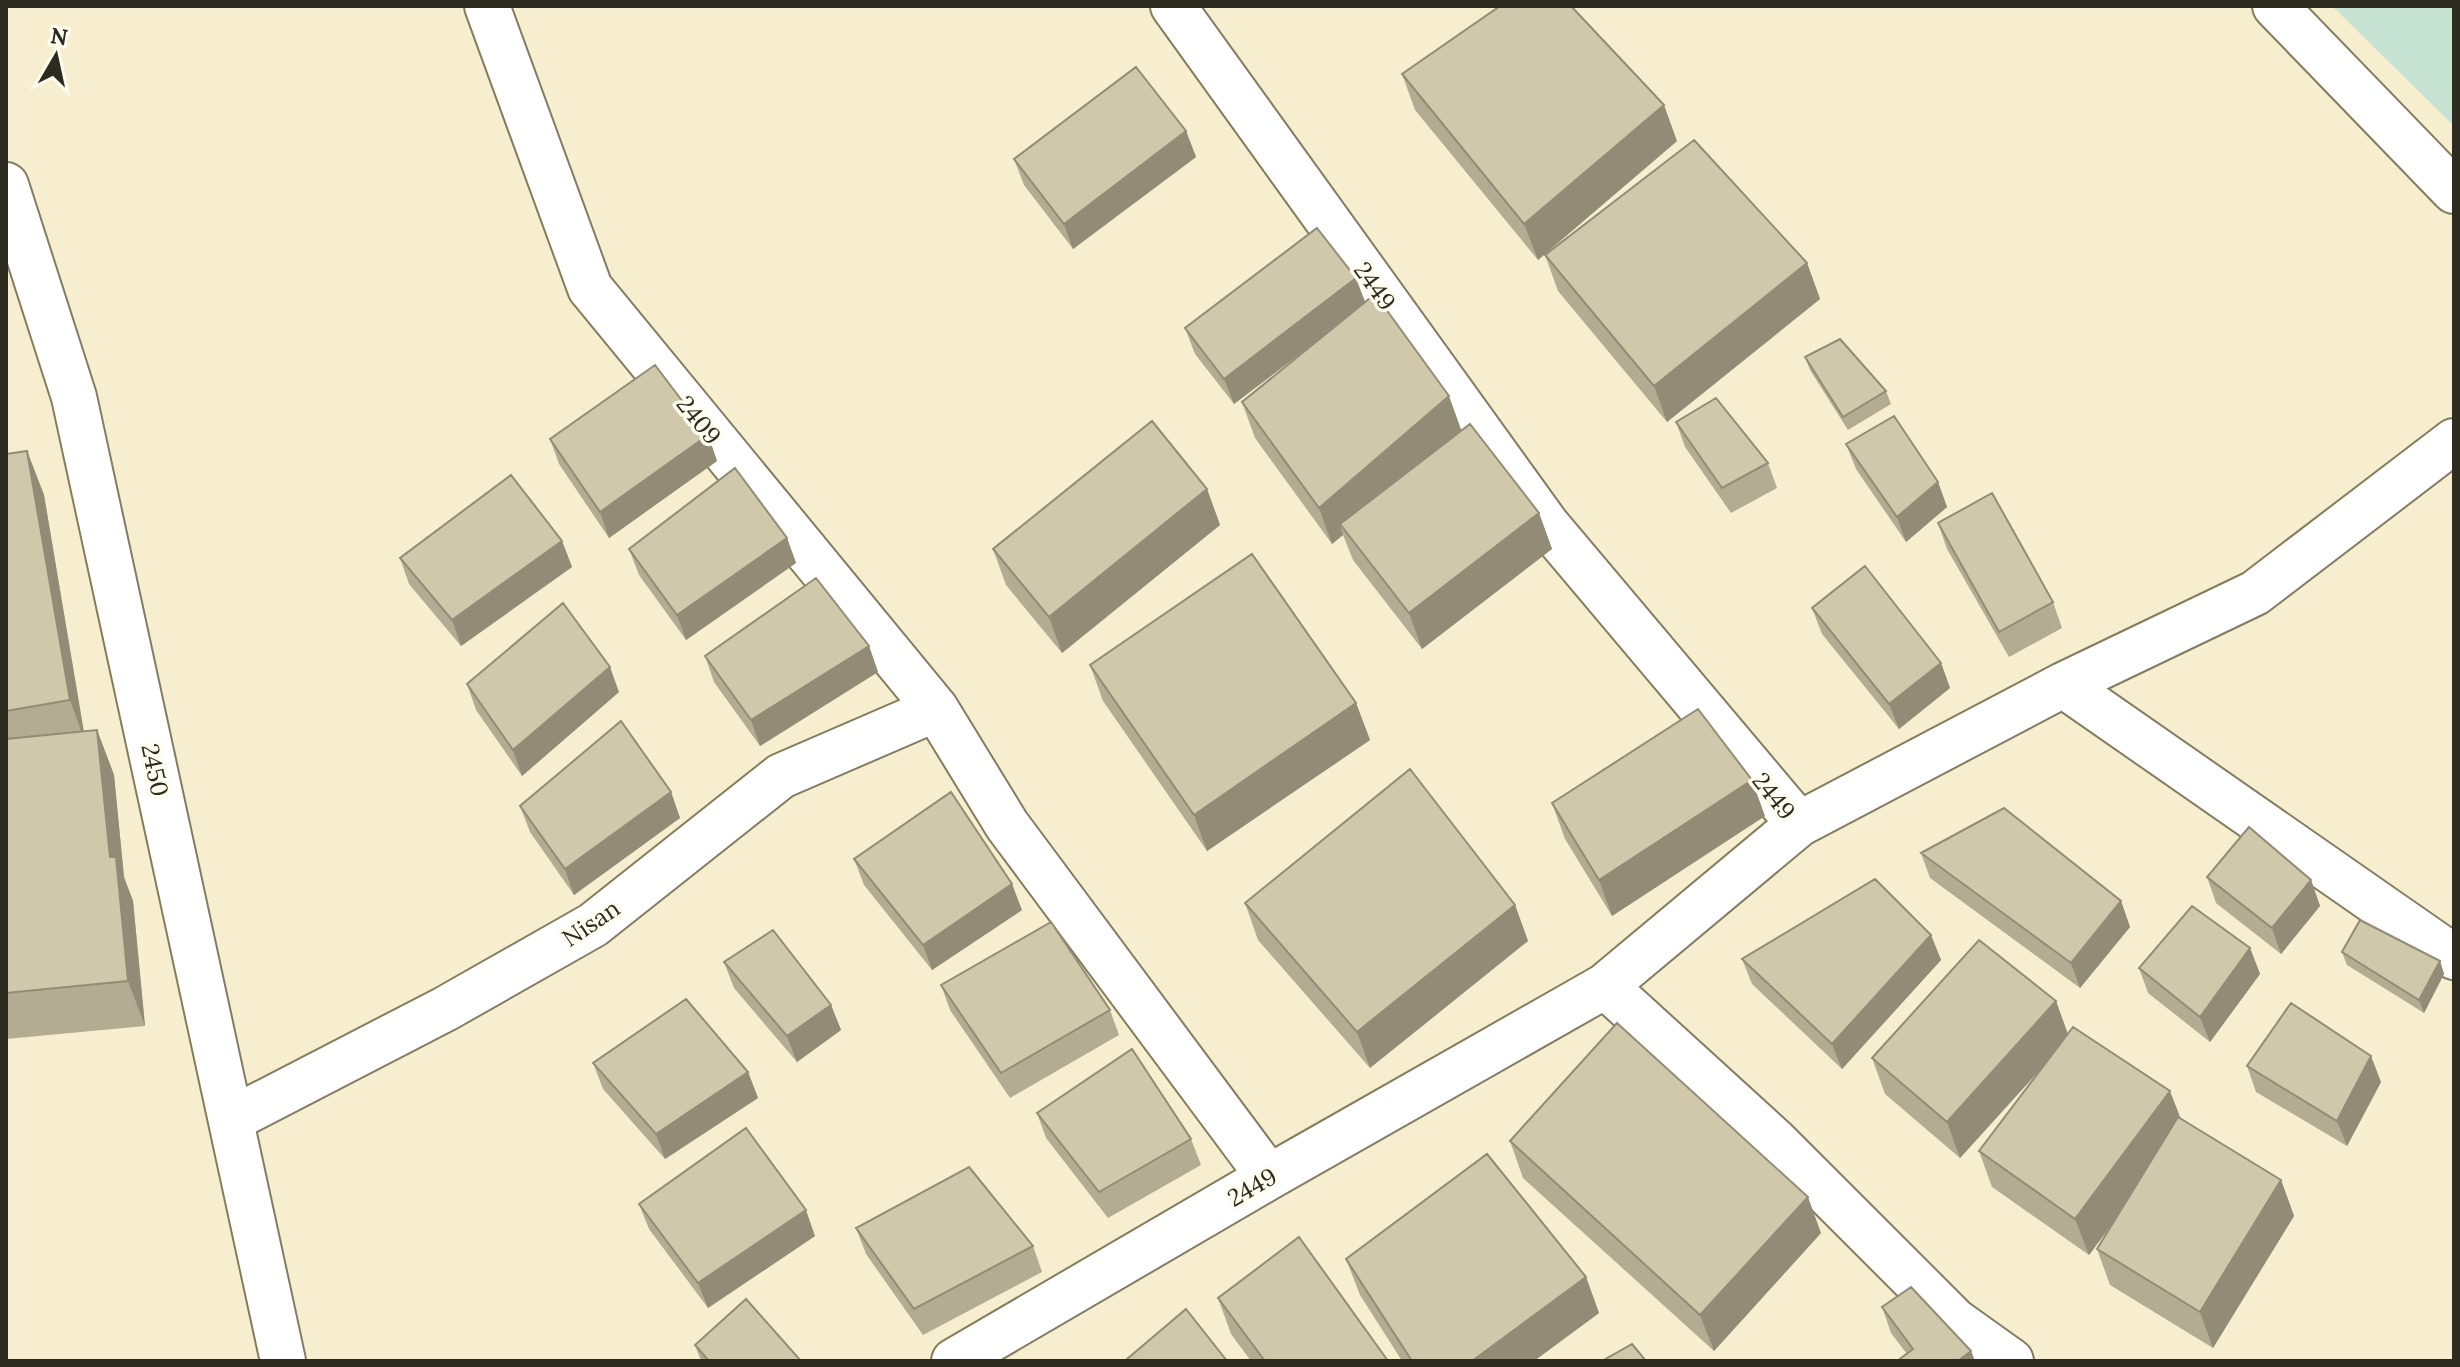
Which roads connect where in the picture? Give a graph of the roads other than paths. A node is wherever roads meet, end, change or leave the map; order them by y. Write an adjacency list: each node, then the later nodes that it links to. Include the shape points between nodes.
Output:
1 (487, 6): 8 (street, 2409, via 590,288)
2 (1173, 6): 9 (street, 2449, via 1547,525)
3 (2275, 6): 5 (street)
4 (6, 185): 12 (street, 2450, via 74,397)
5 (2454, 191)
6 (2454, 441): 7 (street, via 2255,593)
7 (2063, 685): 9 (street); 10 (street)
8 (936, 709): 12 (street, Nisan, via 781,776 593,925); 13 (street, 2409, via 1007,825)
9 (1799, 824): 11 (street, 2449)
10 (2454, 957)
11 (1605, 986): 13 (street, 2449); 14 (street, via 1775,1141 1955,1321)
12 (232, 1119): 15 (street, 2450)
13 (1269, 1177): 16 (street, 2449)
14 (2008, 1360)
15 (283, 1361)
16 (954, 1361)

